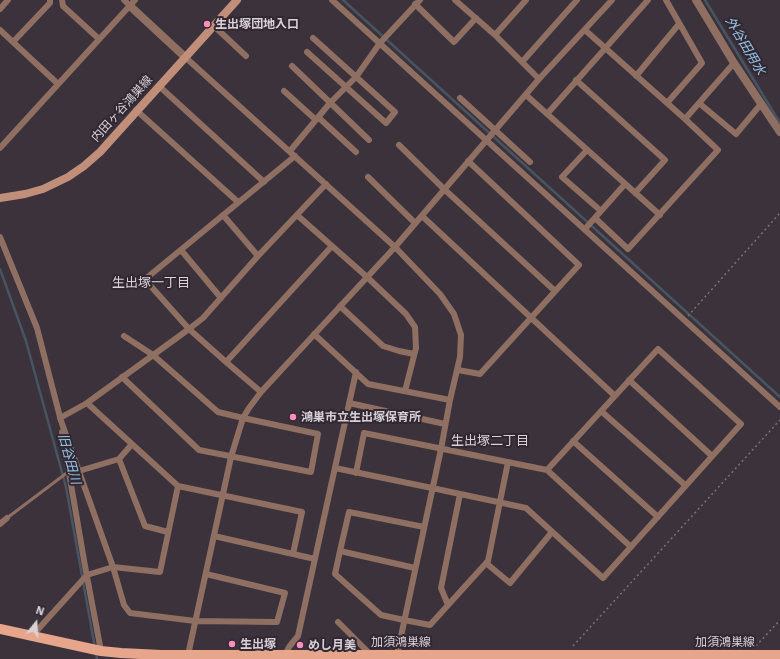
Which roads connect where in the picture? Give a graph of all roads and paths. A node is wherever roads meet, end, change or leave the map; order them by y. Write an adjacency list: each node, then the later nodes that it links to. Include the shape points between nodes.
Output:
1 (8, 0): 16 (street)
2 (50, 0): 25 (street)
3 (62, 0): 24 (street, via 63,6)
4 (237, 0): 19 (main road, 内田ヶ谷鴻巣線)
5 (332, 0): 26 (street)
6 (455, 0): 17 (street)
7 (516, 0): 15 (street)
8 (577, 0): 31 (street)
9 (612, 0): 21 (street)
10 (648, 0): 27 (street)
11 (666, 0): 18 (street)
12 (696, 0): 32 (street)
13 (129, 2): 24 (street); 30 (street)
14 (418, 2): 17 (street, via 454,42); 26 (street)
15 (524, 2): 22 (street)
16 (0, 9)
17 (476, 18): 22 (street)
18 (680, 24): 34 (street); 45 (street, via 702,63)
19 (214, 26): 29 (street); 30 (main road, 内田ヶ谷鴻巣線)
20 (0, 30): 25 (street)
21 (585, 30): 27 (street); 36 (street)
22 (495, 35): 31 (street)
23 (313, 38): 35 (street)
24 (100, 39): 38 (street)
25 (13, 42): 38 (street)
26 (380, 43): 35 (street); 55 (street)
27 (604, 48): 34 (street); 37 (street)
28 (307, 52): 40 (street)
29 (246, 56)
30 (185, 57): 39 (main road, 内田ヶ谷鴻巣線); 59 (street)
31 (522, 62): 36 (street)
32 (734, 63): 46 (street); 47 (street)
33 (292, 66): 44 (street)
34 (636, 76): 45 (street)
35 (356, 77): 40 (street); 40 (street, via 395,112 386,123)
36 (539, 79): 42 (street)
37 (576, 80): 49 (street); 69 (street, via 664,160)
38 (58, 84): 57 (street)
39 (159, 86): 48 (main road, 内田ヶ谷鴻巣線); 65 (street)
40 (346, 87): 44 (street)
41 (284, 91): 50 (street)
42 (526, 96): 49 (street); 52 (street)
43 (460, 98): 52 (street)
44 (330, 103): 50 (street); 54 (street)
45 (667, 103): 51 (street)
46 (699, 103): 47 (street, via 736,134); 51 (street)
47 (761, 104): 53 (street)
48 (136, 110): 70 (main road, 内田ヶ谷鴻巣線, via 100,152 68,177 25,194); 71 (street)
49 (547, 114): 58 (street)
50 (317, 118): 59 (street); 60 (street)
51 (685, 119): 76 (street, via 718,150)
52 (495, 130): 55 (street); 63 (street)
53 (780, 132)
54 (369, 140)
55 (486, 141): 62 (street); 80 (street)
56 (399, 145): 68 (street)
57 (0, 148)
58 (587, 150): 67 (street); 72 (street, via 562,177)
59 (290, 151): 61 (street)
60 (356, 152)
61 (295, 156): 65 (street); 66 (street)
62 (468, 161): 68 (street); 87 (street, via 579,264)
63 (530, 162)
64 (368, 177): 79 (street)
65 (264, 182): 71 (street)
66 (326, 184): 75 (street); 83 (street)
67 (625, 184): 69 (street); 72 (street)
68 (444, 189): 77 (street); 87 (street)
69 (635, 193): 76 (street)
70 (0, 198)
71 (238, 202): 74 (street)
72 (601, 211): 78 (street)
73 (780, 213): 91 (path)
74 (223, 215): 84 (street); 85 (street)
75 (297, 215): 82 (street); 85 (street)
76 (660, 215): 78 (street, via 628,249)
77 (422, 216): 79 (street); 90 (street)
78 (595, 218): 80 (street)
79 (415, 223): 83 (street)
80 (584, 229): 91 (street)
81 (0, 237): 110 (street, via 37,328)
82 (332, 246): 86 (street); 97 (street)
83 (395, 247): 86 (street); 98 (street, via 440,294 454,314 460,335)
84 (181, 250): 88 (street); 92 (street, via 147,279)
85 (258, 256): 88 (street)
86 (367, 277): 89 (street); 96 (street, via 406,314 415,327)
87 (555, 291): 90 (street)
88 (221, 298): 92 (street)
89 (340, 306): 93 (street); 96 (street, via 383,346)
90 (532, 318): 98 (street, via 480,374); 104 (street)
91 (684, 320): 108 (street)
92 (190, 329): 95 (street); 97 (street)
93 (314, 334): 99 (street); 103 (street)
94 (124, 336): 95 (street)
95 (153, 354): 100 (street); 111 (street, via 218,412)
96 (414, 354): 102 (street)
97 (226, 362): 103 (street)
98 (458, 370): 105 (street)
99 (356, 372): 102 (street, via 368,384); 107 (street)
100 (122, 377): 106 (street); 118 (street, via 199,450)
101 (629, 380): 104 (street); 117 (street); 117 (street, via 658,349 741,424)
102 (405, 391): 105 (street)
103 (261, 392): 111 (street)
104 (615, 396): 109 (street)
105 (450, 400): 113 (street)
106 (87, 403): 110 (street); 115 (street)
107 (349, 403): 113 (street); 121 (street)
108 (780, 407)
109 (601, 410): 114 (street); 126 (street)
110 (60, 418): 123 (street); 124 (street)
111 (243, 418): 118 (street); 118 (street, via 318,434 311,472)
112 (780, 420): 162 (path, via 571,648)
113 (445, 424): 116 (street)
114 (574, 441): 122 (street); 132 (street)
115 (132, 444): 119 (street); 127 (street)
116 (441, 449): 120 (street); 125 (street, via 364,433); 128 (street)
117 (712, 456): 126 (street)
118 (231, 457): 130 (street)
119 (119, 459): 124 (street); 136 (street, via 145,526)
120 (508, 462): 122 (street); 131 (street)
121 (335, 468): 125 (street); 142 (street)
122 (547, 470): 139 (street)
123 (69, 471): 133 (lane); 147 (street)
124 (79, 471): 144 (street)
125 (356, 473): 128 (street)
126 (685, 485): 132 (street)
127 (178, 486): 130 (street); 136 (street)
128 (432, 488): 129 (street); 135 (street)
129 (460, 494): 131 (street); 148 (street, via 441,588)
130 (222, 496): 138 (street); 141 (street, via 302,512)
131 (501, 503): 137 (street, via 526,508); 143 (street)
132 (658, 517): 139 (street)
133 (7, 518): 134 (street)
134 (0, 524)
135 (424, 527): 140 (street, via 349,512); 145 (street)
136 (168, 532): 144 (street, via 160,572)
137 (552, 532): 139 (street, via 604,578); 143 (street, via 510,583)
138 (214, 536): 141 (street); 146 (street)
139 (631, 547)
140 (340, 551): 145 (street); 149 (street, via 335,574 381,615)
141 (293, 554): 142 (street)
142 (315, 559): 157 (street, via 298,636)
143 (486, 563): 148 (street)
144 (113, 567): 147 (street); 151 (street, via 124,606 130,613)
145 (415, 568): 149 (street)
146 (206, 574): 151 (street); 151 (street, via 285,593 277,622)
147 (87, 575): 154 (street); 155 (street)
148 (448, 605): 149 (street, via 430,625)
149 (404, 620): 158 (street)
150 (780, 620): 165 (path)
151 (195, 621): 156 (street)
152 (338, 622): 161 (street)
153 (0, 629): 154 (main road, 加須鴻巣線)
154 (32, 636): 155 (main road, 加須鴻巣線)
155 (101, 651): 160 (main road, 加須鴻巣線)
156 (188, 655): 157 (main road, 加須鴻巣線); 163 (main road, 加須鴻巣線)
157 (284, 655): 161 (main road, 加須鴻巣線)
158 (397, 655): 161 (main road, 加須鴻巣線); 164 (main road, 加須鴻巣線)
159 (780, 655): 165 (main road, 加須鴻巣線)
160 (123, 656): 163 (main road, 加須鴻巣線)
161 (376, 656)
162 (569, 656): 164 (main road, 加須鴻巣線); 165 (main road, 加須鴻巣線)
163 (159, 657)
164 (439, 657)
165 (746, 657)

